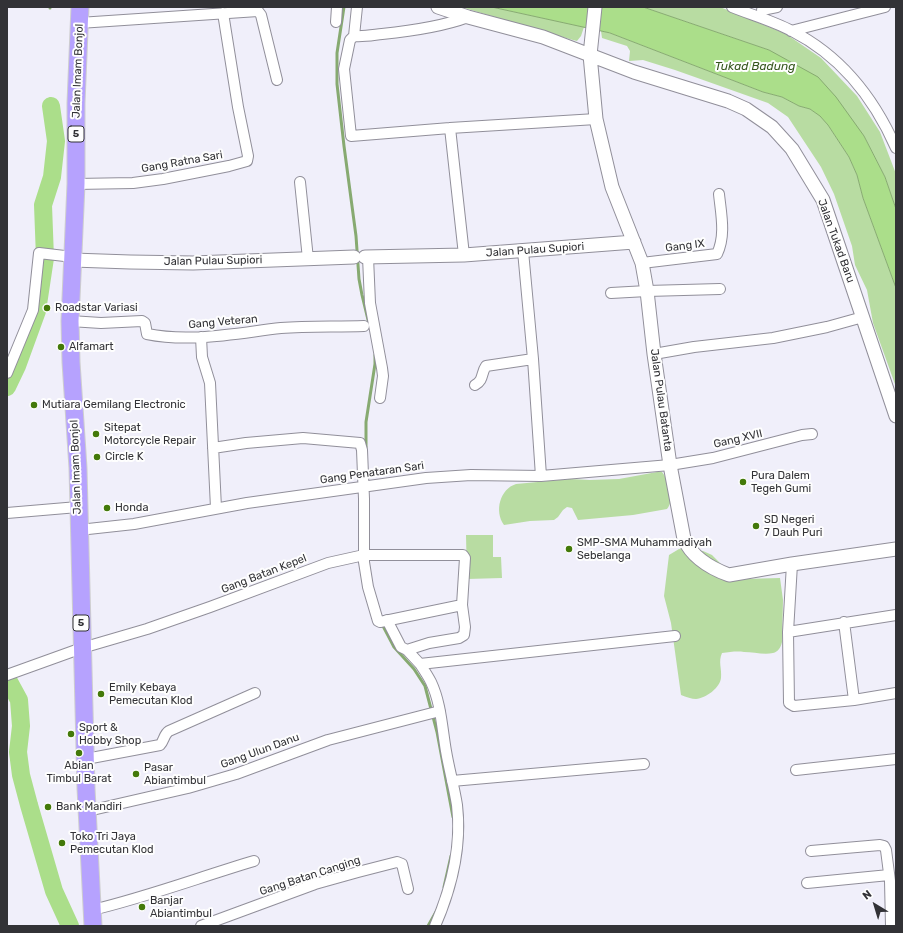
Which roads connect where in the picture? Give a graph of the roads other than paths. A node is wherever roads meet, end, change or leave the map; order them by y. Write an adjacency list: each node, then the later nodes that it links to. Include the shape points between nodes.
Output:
1 (337, 7): 12 (street)
2 (357, 7): 14 (street)
3 (438, 7): 11 (street, Jalan Tukad Baru)
4 (595, 7): 15 (street, Jalan Pulau Batanta)
5 (732, 7): 8 (street)
6 (777, 7): 8 (street)
7 (885, 7): 13 (street)
8 (762, 12): 13 (street)
9 (223, 13): 10 (street); 16 (street, via 260,12); 22 (street, Gang Ratna Sari, via 247,160 163,179 133,183)
10 (79, 15): 22 (highway, Jalan Imam Bonjol / 5)
11 (468, 17): 14 (street, via 430,27); 15 (street, Jalan Tukad Baru, via 538,35)
12 (336, 22)
13 (791, 30): 19 (street, via 818,47 847,72)
14 (354, 36): 18 (street, via 350,40 344,69 350,136)
15 (590, 56): 17 (street, Jalan Pulau Batanta); 34 (street, Jalan Tukad Baru, via 728,101 746,109 772,127 792,149 823,200)
16 (277, 80)
17 (596, 119): 18 (street); 24 (street, Jalan Pulau Batanta, via 612,187)
18 (450, 128): 26 (street)
19 (892, 128): 20 (street)
20 (896, 148)
21 (300, 182): 29 (street)
22 (76, 184): 28 (highway, Jalan Imam Bonjol / 5)
23 (719, 194): 30 (street, Gang IX, via 723,232 718,254)
24 (634, 242): 25 (street, Jalan Pulau Supiori); 30 (street, Jalan Pulau Batanta)
25 (523, 251): 26 (street, Jalan Pulau Supiori); 39 (street)
26 (464, 255): 27 (street, Jalan Pulau Supiori)
27 (362, 257): 29 (street, Jalan Pulau Supiori); 42 (street, via 382,368)
28 (73, 259): 29 (street, Jalan Pulau Supiori, via 193,263); 35 (highway, Jalan Imam Bonjol / 5); 40 (street, via 39,252 32,310)
29 (308, 259)
30 (642, 263): 32 (street, Jalan Pulau Batanta)
31 (720, 289): 32 (street)
32 (648, 291): 33 (street); 38 (street, Jalan Pulau Batanta)
33 (611, 293)
34 (863, 317): 38 (street, via 772,338 694,346); 43 (street, Jalan Tukad Baru)
35 (70, 321): 37 (street, Gang Veteran, via 142,321 145,323 147,334); 49 (highway, Jalan Imam Bonjol / 5)
36 (364, 326): 37 (street, Gang Veteran, via 289,328)
37 (201, 337): 45 (street, via 202,357 209,380)
38 (654, 354): 46 (street, Jalan Pulau Batanta)
39 (533, 359): 41 (street, via 486,366 482,379); 47 (street)
40 (7, 373)
41 (475, 385)
42 (380, 398)
43 (896, 416)
44 (812, 434): 46 (street, Gang XVII, via 713,458)
45 (213, 448): 48 (street, via 303,438 360,443); 50 (street)
46 (670, 465): 47 (street, Gang Penataran Sari); 55 (street, Jalan Pulau Batanta, via 684,539 695,556 728,575)
47 (541, 476): 48 (street, Gang Penataran Sari, via 456,475)
48 (367, 487): 50 (street, Gang Penataran Sari); 54 (street, via 364,505)
49 (78, 507): 51 (street); 52 (highway, Jalan Imam Bonjol / 5)
50 (216, 508): 52 (street, Gang Penataran Sari, via 134,524)
51 (7, 513)
52 (79, 530): 62 (highway, Jalan Imam Bonjol / 5)
53 (896, 549): 55 (street, Jalan Pulau Batanta)
54 (366, 555): 56 (street, Gang Batan Kepel, via 463,555 465,558); 58 (street, via 368,587 378,621); 62 (street, Gang Batan Kepel, via 322,565 210,608)
55 (792, 564): 60 (street)
56 (462, 605): 58 (street); 63 (street, via 464,635)
57 (896, 615): 59 (street)
58 (384, 621): 63 (street, via 400,647)
59 (844, 622): 60 (street); 68 (street)
60 (788, 632): 68 (street, via 791,705)
61 (674, 636): 64 (street)
62 (82, 648): 65 (street, Gang Batan Kepel); 70 (highway, Jalan Imam Bonjol / 5)
63 (407, 650): 64 (street)
64 (420, 664): 69 (street, via 431,681)
65 (11, 673)
66 (255, 692): 70 (street, via 169,731 158,746)
67 (896, 693): 68 (street)
68 (854, 700)
69 (433, 712): 74 (street); 75 (street, Gang Ulun Danu, via 328,740 236,774 188,788)
70 (86, 759): 75 (highway, Jalan Imam Bonjol / 5)
71 (896, 759): 73 (street)
72 (644, 764): 74 (street)
73 (796, 770)
74 (452, 781): 83 (street, via 457,804 458,845 454,873)
75 (88, 811): 81 (highway, Jalan Imam Bonjol / 5)
76 (811, 851): 78 (street, via 882,845 886,850)
77 (254, 861): 81 (street, via 128,902)
78 (892, 879): 79 (street); 84 (street)
79 (807, 883)
80 (408, 889): 82 (street, Gang Batan Canging, via 402,864 397,862 315,884)
81 (93, 918)
82 (201, 926)
83 (435, 926)
84 (891, 926)

